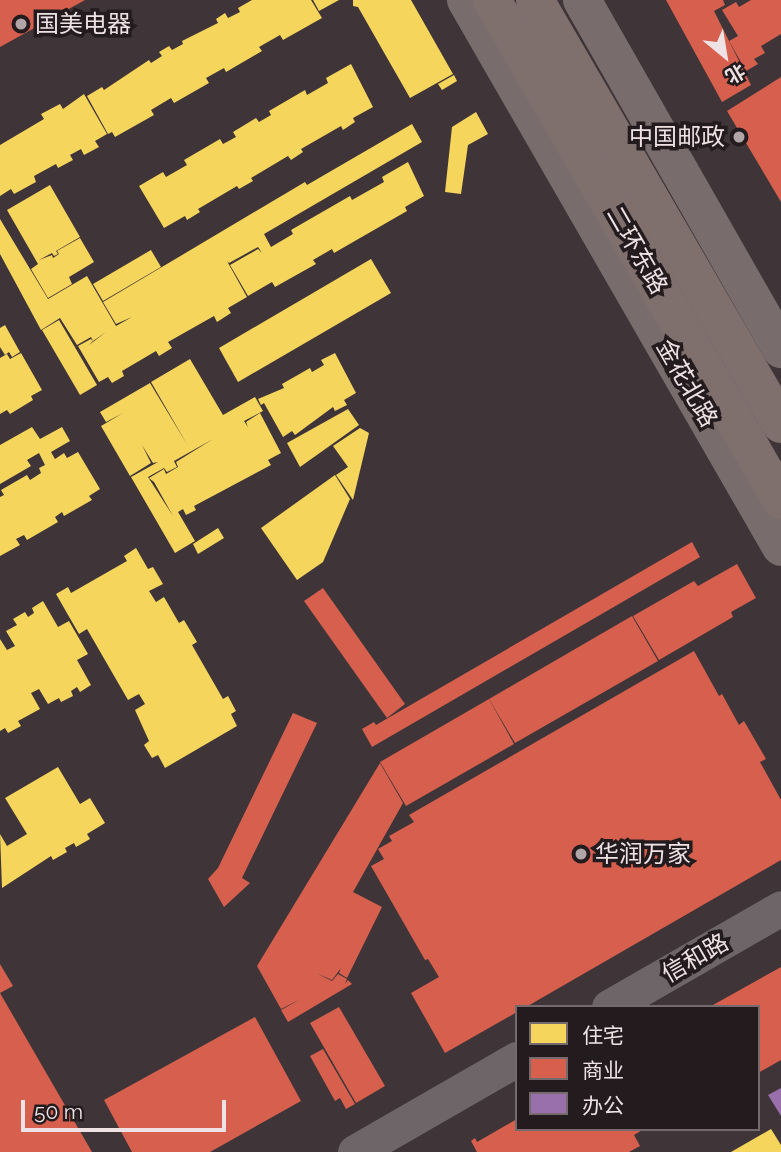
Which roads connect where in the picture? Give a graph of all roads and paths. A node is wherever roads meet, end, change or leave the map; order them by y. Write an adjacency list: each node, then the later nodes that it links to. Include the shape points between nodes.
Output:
1 (466, 0): 8 (main road, 金花北路)
2 (492, 0): 7 (highway, 二环东路)
3 (535, 0): 6 (highway, 二环东路)
4 (582, 0): 5 (main road)
5 (781, 349)
6 (781, 424)
7 (781, 500)
8 (781, 547)
9 (781, 908): 10 (street, 信和路)
10 (612, 1005)
11 (515, 1060): 12 (street)
12 (355, 1152)

